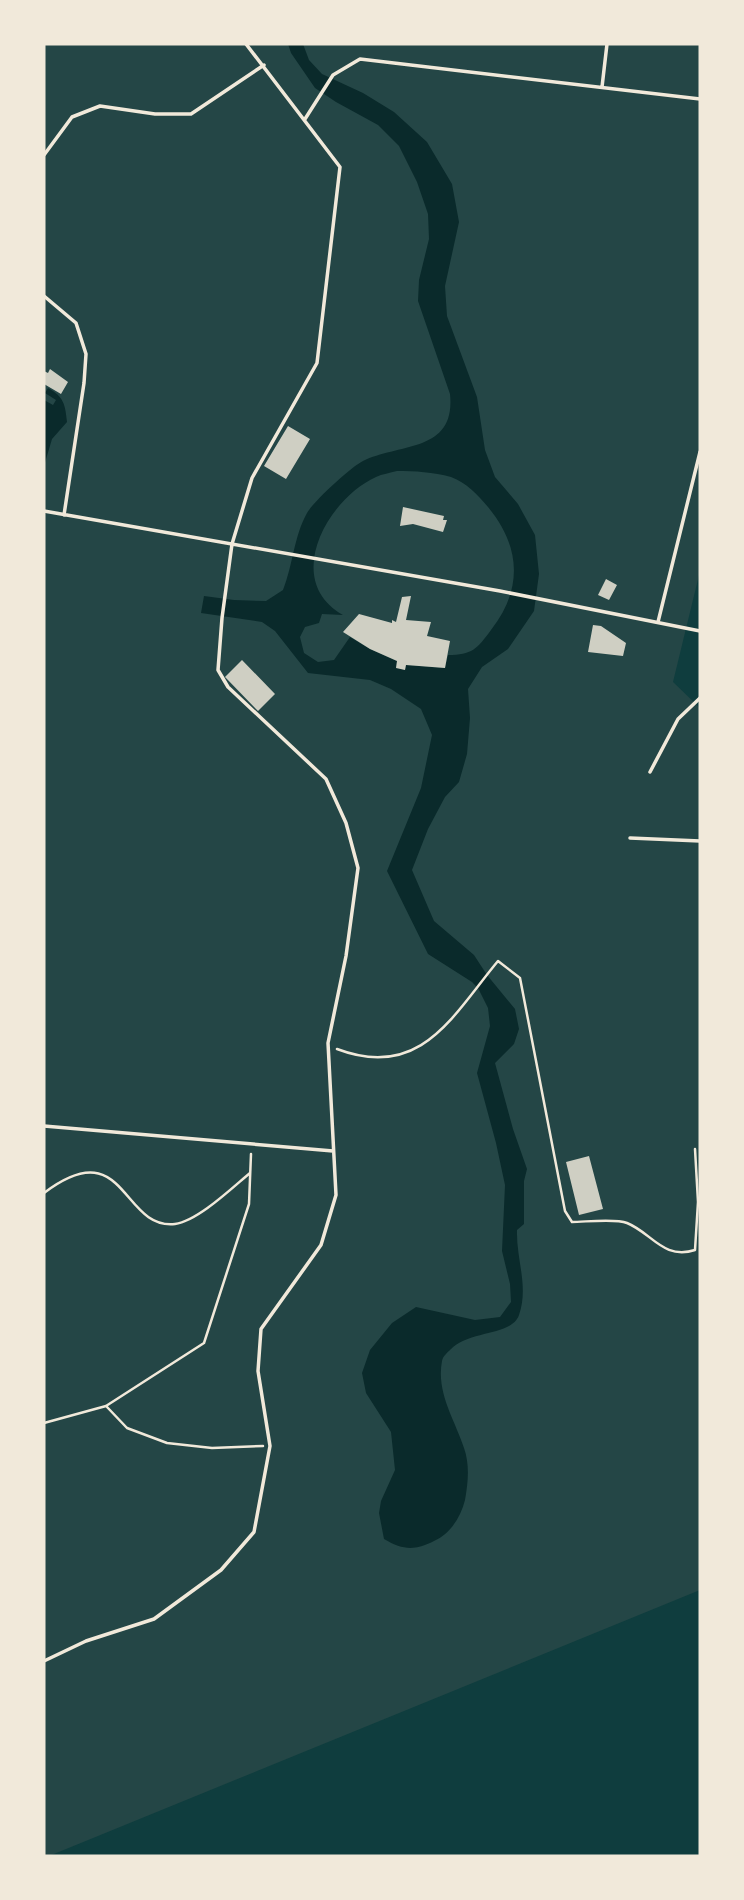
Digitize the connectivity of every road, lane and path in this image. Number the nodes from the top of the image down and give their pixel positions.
1 (246, 44) edge
2 (607, 44) edge
3 (264, 65) junction
4 (603, 87) junction
5 (700, 99) edge
6 (305, 119) junction
7 (44, 155) edge
8 (44, 296) edge
9 (700, 452) edge
10 (44, 511) edge
11 (64, 515) junction
12 (232, 544) junction
13 (658, 622) junction
14 (700, 631) edge
15 (700, 698) edge
16 (650, 772) dead end
17 (630, 838) dead end
18 (700, 841) edge
19 (328, 1046) junction
20 (44, 1126) edge
21 (252, 1144) junction
22 (695, 1149) dead end
23 (333, 1151) junction
24 (250, 1173) junction
25 (44, 1192) edge
26 (106, 1406) junction
27 (44, 1423) edge
28 (270, 1446) junction
29 (44, 1661) edge

1 - 3 lane
2 - 4 lane
3 - 6 lane
3 - 7 lane
4 - 5 lane
4 - 6 lane
6 - 12 lane
8 - 11 lane
9 - 13 lane
10 - 11 lane
11 - 12 lane
12 - 13 lane
12 - 19 lane
13 - 14 lane
15 - 16 lane
17 - 18 lane
19 - 22 path
19 - 23 lane
20 - 21 lane
21 - 23 lane
21 - 24 path
23 - 28 lane
24 - 25 path
24 - 26 path
26 - 27 path
26 - 28 path
28 - 29 lane

